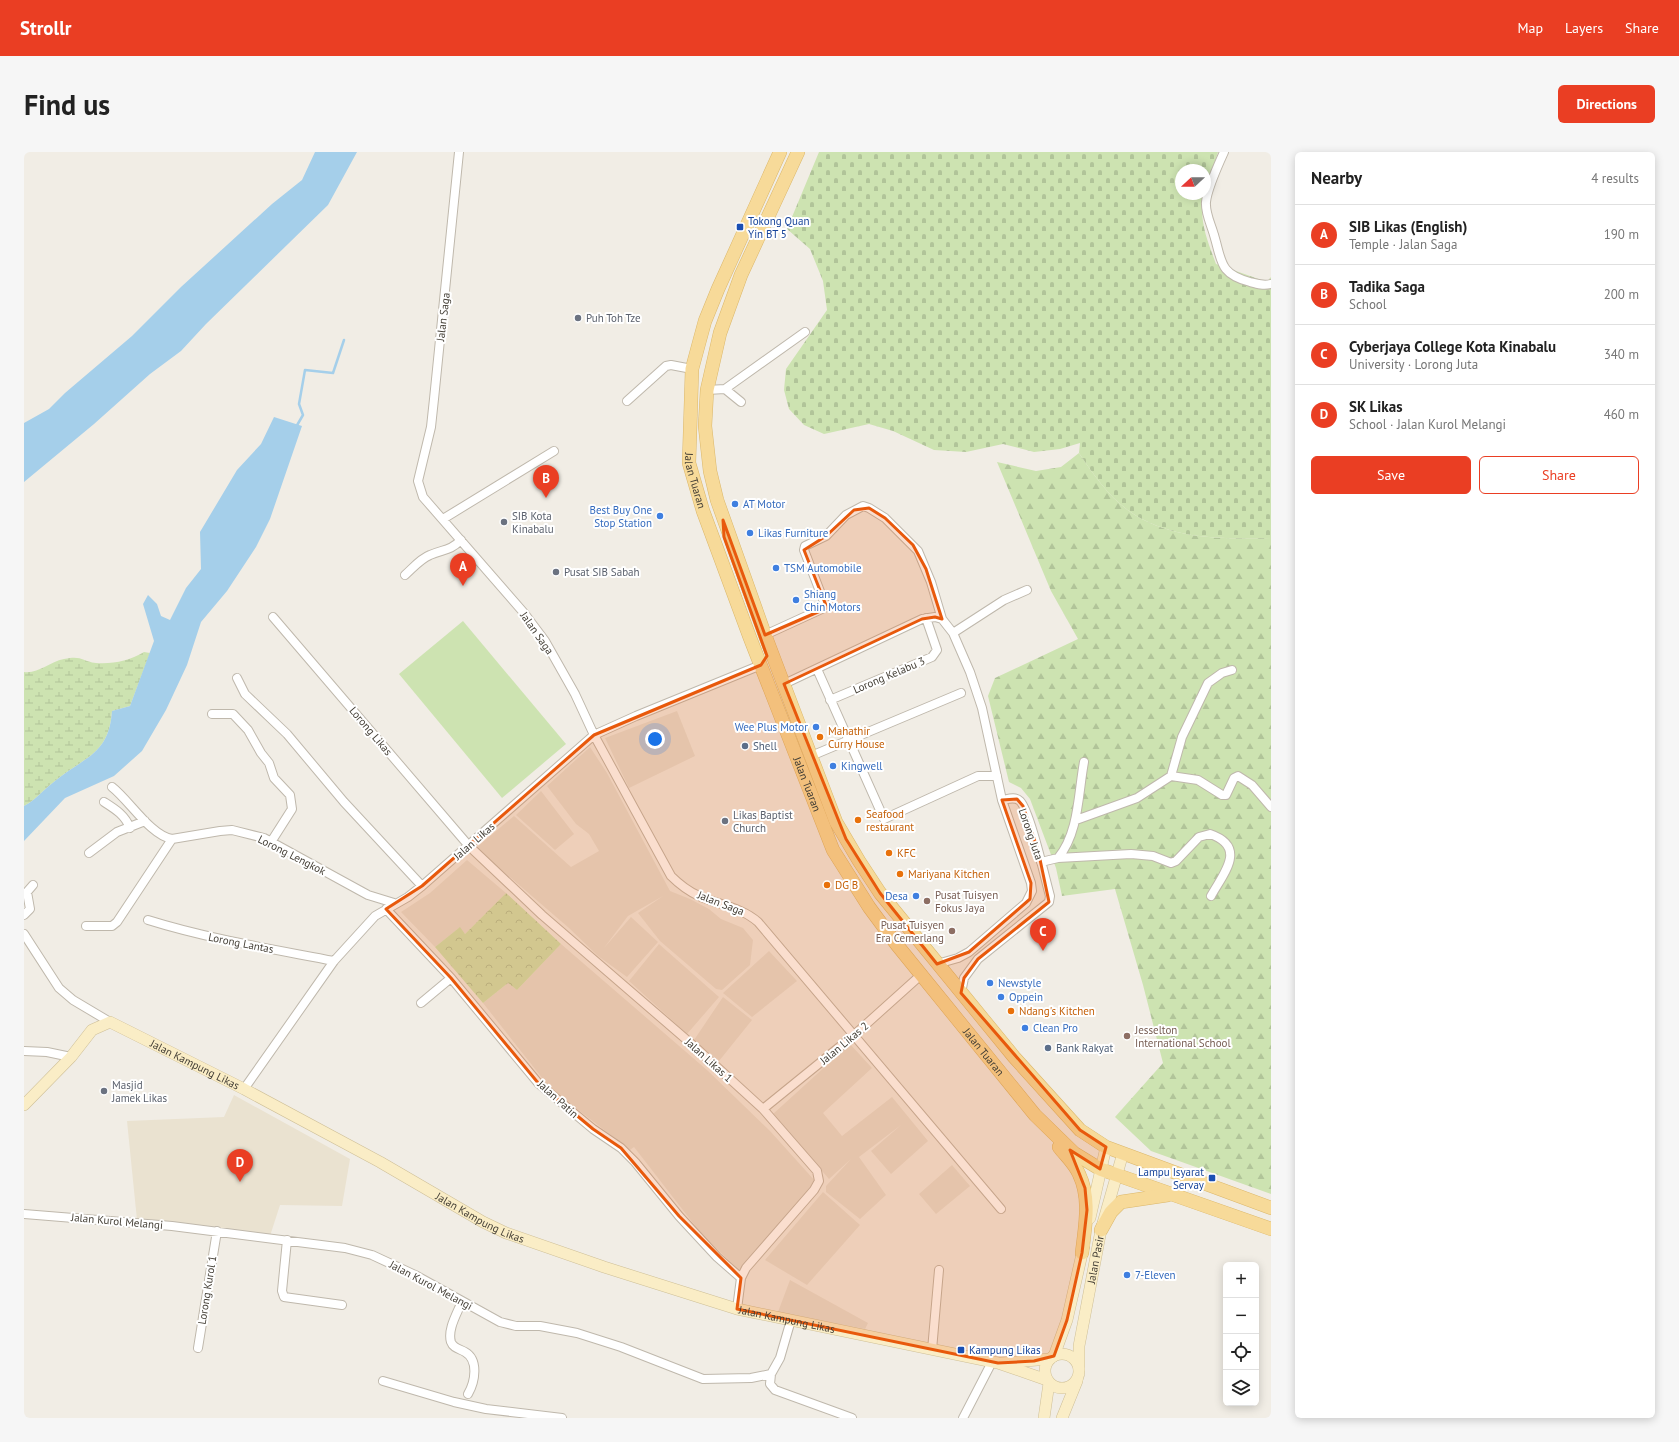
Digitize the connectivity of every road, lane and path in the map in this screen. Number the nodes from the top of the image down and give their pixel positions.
1 (459, 152) edge
2 (780, 152) edge
3 (798, 152) edge
4 (1224, 152) edge
5 (752, 218) junction
6 (766, 223) junction
7 (1271, 284) edge
8 (805, 332) dead end
9 (692, 369) junction
10 (725, 389) junction
11 (707, 390) junction
12 (627, 401) dead end
13 (741, 402) dead end
14 (554, 451) dead end
15 (443, 519) junction
16 (724, 520) junction
17 (462, 540) junction
18 (405, 575) dead end
19 (1027, 590) dead end
20 (274, 617) dead end
21 (926, 618) junction
22 (942, 619) junction
23 (953, 633) junction
24 (765, 635) junction
25 (761, 665) junction
26 (817, 669) junction
27 (1232, 670) dead end
28 (237, 678) dead end
29 (784, 684) junction
30 (961, 693) dead end
31 (830, 700) junction
32 (212, 714) dead end
33 (594, 735) junction
34 (848, 740) junction
35 (811, 756) junction
36 (1084, 762) dead end
37 (997, 776) junction
38 (1172, 776) junction
39 (112, 787) dead end
40 (1002, 800) junction
41 (104, 802) dead end
42 (1271, 807) edge
43 (1076, 820) junction
44 (145, 821) junction
45 (130, 828) junction
46 (172, 839) junction
47 (271, 842) junction
48 (469, 846) junction
49 (90, 853) dead end
50 (1058, 858) junction
51 (1041, 862) junction
52 (33, 885) dead end
53 (422, 886) junction
54 (1211, 896) dead end
55 (394, 903) junction
56 (386, 909) junction
57 (24, 915) edge
58 (148, 920) dead end
59 (86, 926) dead end
60 (24, 934) edge
61 (334, 961) junction
62 (937, 964) junction
63 (922, 974) junction
64 (451, 978) junction
65 (960, 993) junction
66 (421, 1003) dead end
67 (110, 1022) junction
68 (853, 1036) junction
69 (24, 1051) edge
70 (71, 1057) junction
71 (244, 1089) junction
72 (24, 1105) edge
73 (763, 1109) junction
74 (1040, 1121) junction
75 (1106, 1147) junction
76 (1123, 1153) junction
77 (1100, 1169) junction
78 (1116, 1175) junction
79 (1170, 1195) junction
80 (1271, 1208) edge
81 (1001, 1209) dead end
82 (24, 1214) edge
83 (1271, 1229) edge
84 (1101, 1230) junction
85 (216, 1231) junction
86 (287, 1240) junction
87 (1082, 1253) junction
88 (939, 1270) dead end
89 (741, 1278) junction
90 (462, 1301) junction
91 (342, 1306) dead end
92 (737, 1309) junction
93 (791, 1320) junction
94 (198, 1348) dead end
95 (932, 1350) junction
96 (1052, 1358) junction
97 (995, 1362) junction
98 (1079, 1369) junction
99 (771, 1374) junction
100 (383, 1381) dead end
101 (1077, 1381) junction
102 (1048, 1382) junction
103 (468, 1394) dead end
104 (562, 1418) edge
105 (852, 1418) edge
106 (963, 1418) edge
107 (1044, 1418) edge
108 (1062, 1418) edge

1 - 15 street, Jalan Saga
2 - 5 main road, Jalan Tuaran
3 - 6 main road, Jalan Tuaran
4 - 7 street
5 - 6 main road
5 - 9 main road, Jalan Tuaran
6 - 11 main road, Jalan Tuaran
8 - 10 street
9 - 12 street
9 - 25 main road, Jalan Tuaran
10 - 11 street
10 - 13 street
11 - 16 main road, Jalan Tuaran
14 - 15 street
15 - 17 street, Jalan Saga
16 - 24 main road, Jalan Tuaran
16 - 25 main road
17 - 18 street
17 - 33 street, Jalan Saga
19 - 23 street
20 - 48 street, Lorong Likas
21 - 22 street
21 - 26 street
21 - 31 street, Lorong Kelabu 3
22 - 23 street
22 - 24 street
23 - 37 street
24 - 29 main road, Jalan Tuaran
25 - 33 street, Jalan Likas
25 - 63 main road, Jalan Tuaran
26 - 29 street
26 - 31 street
27 - 38 street
28 - 53 street
29 - 35 main road, Jalan Tuaran
30 - 34 street
31 - 34 street
32 - 47 street
33 - 48 street, Jalan Likas
33 - 68 street, Jalan Saga
34 - 35 street
34 - 37 street
35 - 62 main road, Jalan Tuaran
36 - 43 street
37 - 40 street
38 - 42 street
38 - 43 street
39 - 44 street
40 - 51 street, Lorong Juta
40 - 62 street, Lorong Juta
41 - 45 street
43 - 50 street
44 - 45 street
44 - 46 street
45 - 49 street
46 - 47 street, Lorong Lengkok
46 - 59 street
47 - 55 street, Lorong Lengkok
48 - 53 street, Jalan Likas
48 - 73 street, Jalan Likas 1
50 - 51 street
50 - 54 street
51 - 65 street, Lorong Juta
52 - 57 street
53 - 55 street, Jalan Likas
55 - 56 street, Jalan Likas
56 - 61 street, Jalan Likas
56 - 64 street, Jalan Patin
58 - 61 street, Lorong Lantas
60 - 67 street
61 - 71 street, Jalan Likas
62 - 65 main road, Jalan Tuaran
63 - 68 street, Jalan Likas 2
63 - 74 main road, Jalan Tuaran
64 - 66 street
64 - 89 street, Jalan Patin
65 - 75 main road, Jalan Tuaran
67 - 70 main road
67 - 71 main road, Jalan Kampung Likas
68 - 73 street, Jalan Likas 2
68 - 81 street, Jalan Saga
69 - 70 street
70 - 72 main road
71 - 92 main road, Jalan Kampung Likas
73 - 89 street, Jalan Likas 1
74 - 77 main road, Jalan Tuaran
74 - 87 main road
75 - 76 main road, Jalan Tuaran
75 - 77 main road, Jalan Pasir
76 - 78 main road, Jalan Pasir
76 - 80 main road, Jalan Tuaran
77 - 78 main road, Jalan Tuaran
77 - 87 main road, Jalan Pasir
78 - 79 main road, Jalan Tuaran
78 - 84 main road, Jalan Pasir
79 - 83 main road, Jalan Tuaran
79 - 84 main road
82 - 85 street, Jalan Kurol Melangi
84 - 98 main road, Jalan Pasir
85 - 86 street, Jalan Kurol Melangi
85 - 94 street, Lorong Kurol 1
86 - 90 street, Jalan Kurol Melangi
86 - 91 street
87 - 96 main road, Jalan Pasir
88 - 95 street
89 - 92 street, Jalan Likas 1
90 - 99 street, Jalan Kurol Melangi
90 - 103 street
92 - 93 main road, Jalan Kampung Likas
93 - 95 main road, Jalan Kampung Likas
93 - 99 street
95 - 97 main road, Jalan Kampung Likas
96 - 97 main road, Jalan Kampung Likas
96 - 98 main road
96 - 102 main road
97 - 102 main road, Jalan Kampung Likas
97 - 106 street
98 - 101 main road
99 - 105 street
100 - 104 street
101 - 102 main road
101 - 108 main road
102 - 107 main road

